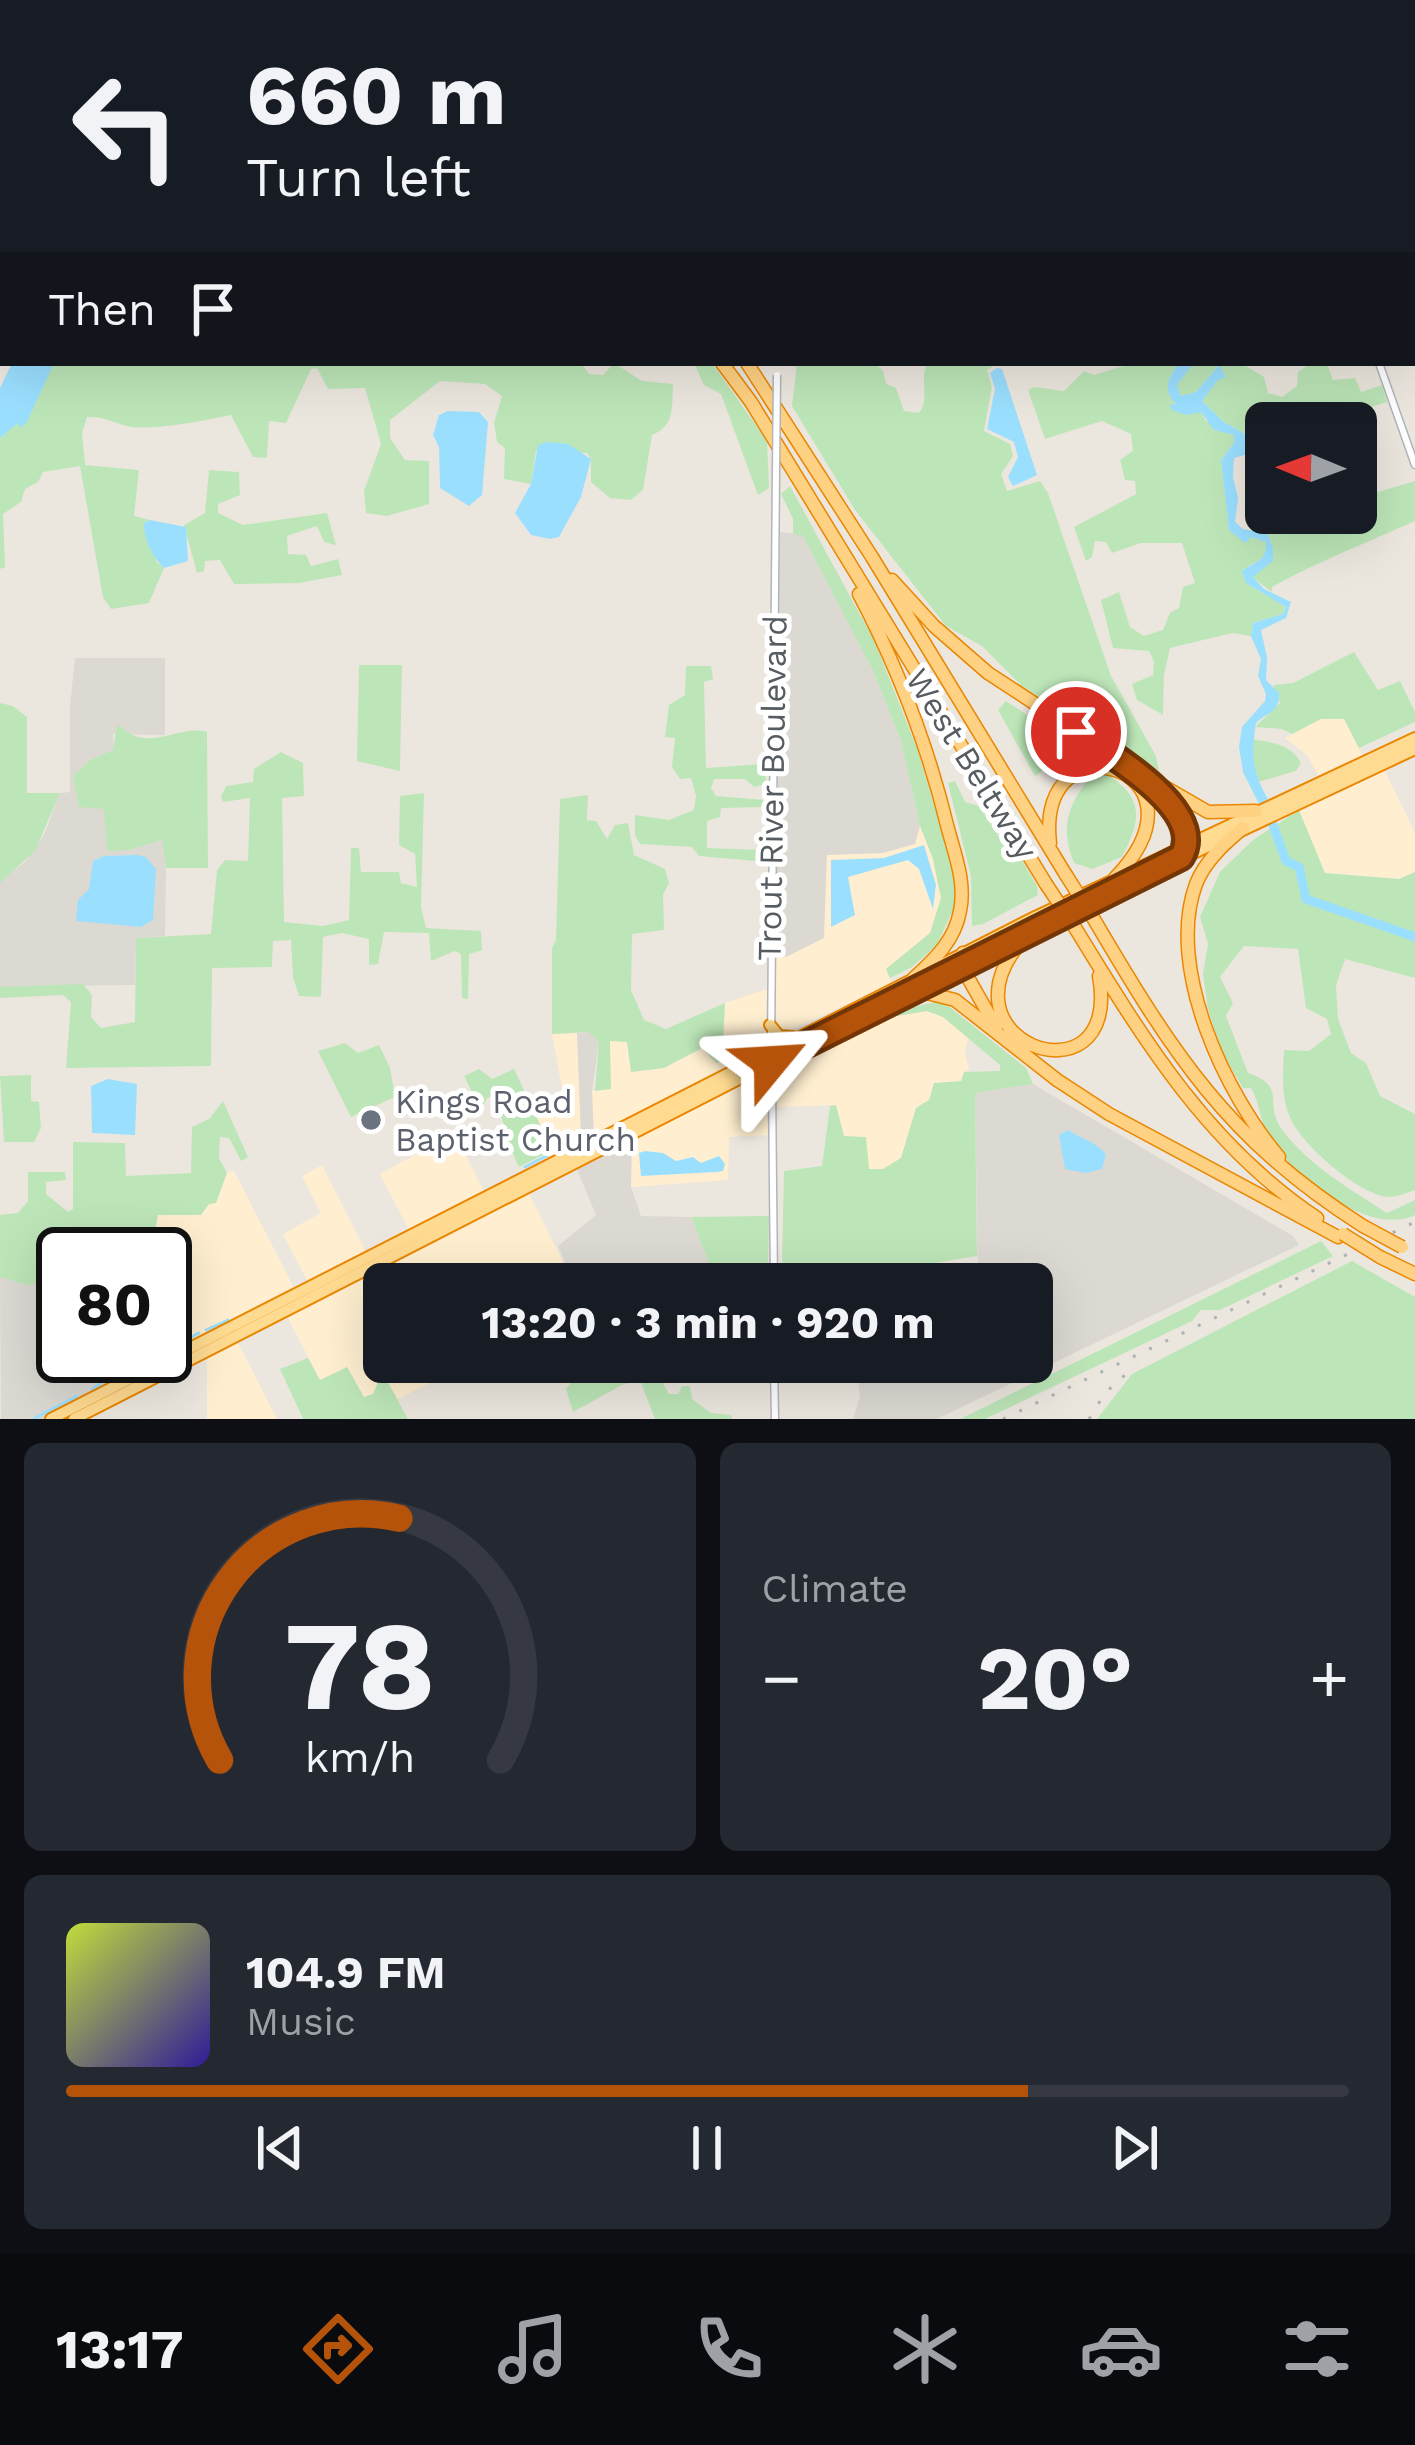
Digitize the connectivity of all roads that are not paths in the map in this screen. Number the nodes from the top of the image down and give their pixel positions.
1 (724, 366) edge
2 (748, 366) edge
3 (778, 366) edge
4 (1380, 366) edge
5 (1415, 465) edge
6 (827, 528) junction
7 (872, 557) junction
8 (1415, 738) edge
9 (1415, 749) edge
10 (1144, 775) junction
11 (1278, 807) junction
12 (1258, 816) junction
13 (1243, 828) junction
14 (1051, 850) junction
15 (1184, 850) junction
16 (1114, 878) junction
17 (1034, 928) junction
18 (963, 958) junction
19 (1093, 958) junction
20 (914, 978) junction
21 (902, 995) junction
22 (770, 1025) junction
23 (796, 1037) junction
24 (1003, 1037) junction
25 (771, 1056) junction
26 (751, 1072) junction
27 (772, 1082) junction
28 (647, 1120) junction
29 (1304, 1185) junction
30 (1341, 1236) junction
31 (1409, 1250) edge
32 (774, 1263) edge
33 (1415, 1274) edge
34 (774, 1383) edge
35 (51, 1419) edge
36 (74, 1419) edge
37 (775, 1419) edge

1 - 6 highway, West Beltway
2 - 7 highway, West Beltway
3 - 22 street, Trout River Boulevard, bridge
4 - 5 street
6 - 19 highway, West Beltway, bridge
6 - 20 highway
7 - 10 highway
7 - 14 highway, West Beltway
8 - 11 highway
9 - 11 highway
10 - 12 highway
10 - 15 highway
11 - 12 highway
12 - 13 highway
12 - 15 highway
13 - 15 highway
13 - 29 highway
14 - 16 highway
14 - 29 highway, West Beltway, bridge
15 - 16 highway
15 - 17 highway
16 - 18 highway
17 - 18 highway
17 - 19 highway
18 - 20 highway
18 - 21 highway
18 - 24 highway
19 - 30 highway, West Beltway
20 - 23 highway
21 - 24 highway
21 - 25 highway
22 - 23 highway
22 - 25 street, Trout River Boulevard
23 - 25 highway
24 - 30 highway
25 - 26 highway
25 - 27 street, Trout River Boulevard
25 - 28 highway
26 - 27 highway
26 - 28 highway
27 - 32 street, Trout River Boulevard
28 - 35 highway
28 - 36 highway
29 - 31 highway, West Beltway, bridge
30 - 33 highway, West Beltway, bridge
34 - 37 street

